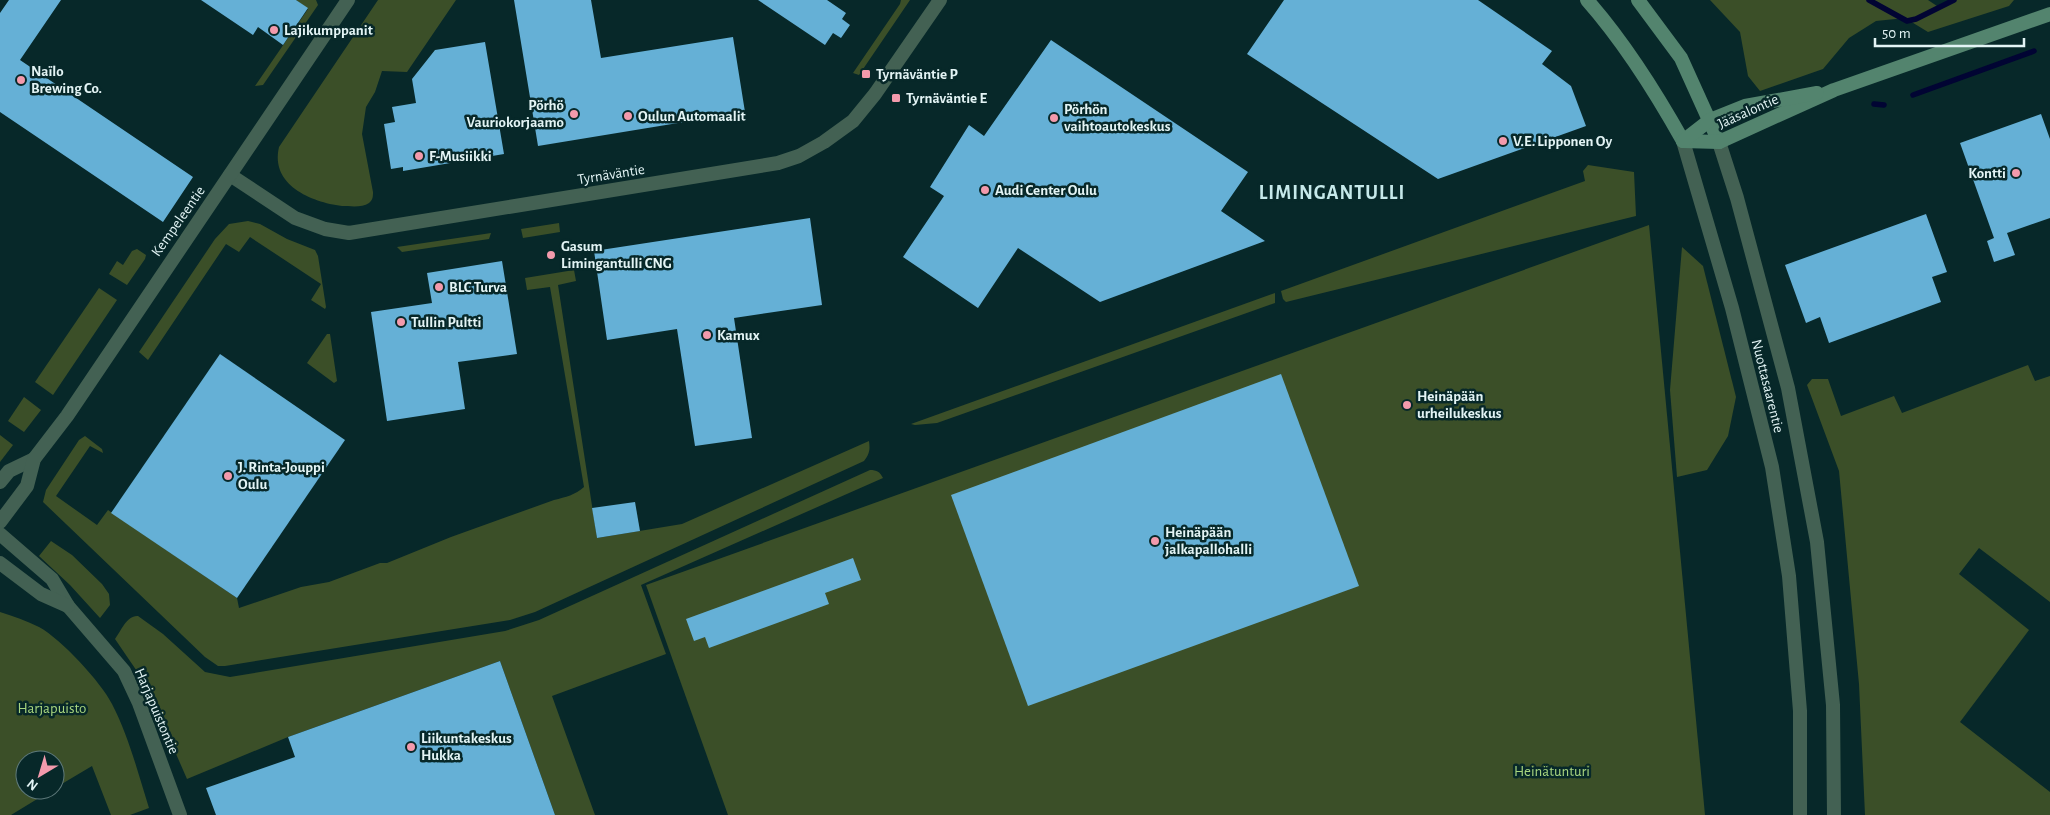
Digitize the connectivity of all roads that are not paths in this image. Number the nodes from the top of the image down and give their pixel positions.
1 (348, 0) edge
2 (940, 0) edge
3 (1587, 0) edge
4 (1638, 0) edge
5 (2050, 14) edge
6 (1834, 90) junction
7 (1710, 120) junction
8 (1683, 141) junction
9 (1719, 142) junction
10 (230, 175) junction
11 (34, 459) junction
12 (0, 482) edge
13 (0, 522) edge
14 (0, 534) edge
15 (0, 563) edge
16 (68, 606) junction
17 (180, 815) edge
18 (1800, 815) edge
19 (1834, 815) edge

1 - 10 street, Kempeleentie
2 - 10 street, Tyrnäväntie
3 - 8 main road, Nuottasaarentie
4 - 7 main road, Nuottasaarentie
5 - 6 main road, Jääsalontie
6 - 7 main road, Jääsalontie
6 - 9 main road, Jääsalontie
7 - 8 main road, Jääsalontie
7 - 9 main road, Nuottasaarentie
8 - 9 main road, Jääsalontie
8 - 18 street, Nuottasaarentie
9 - 19 street, Nuottasaarentie
10 - 11 street, Kempeleentie
11 - 12 street, Kempeleentie
11 - 13 street, Kempeleentie
14 - 16 street, Harjapuistontie
15 - 16 street, Harjapuistontie
16 - 17 street, Harjapuistontie

